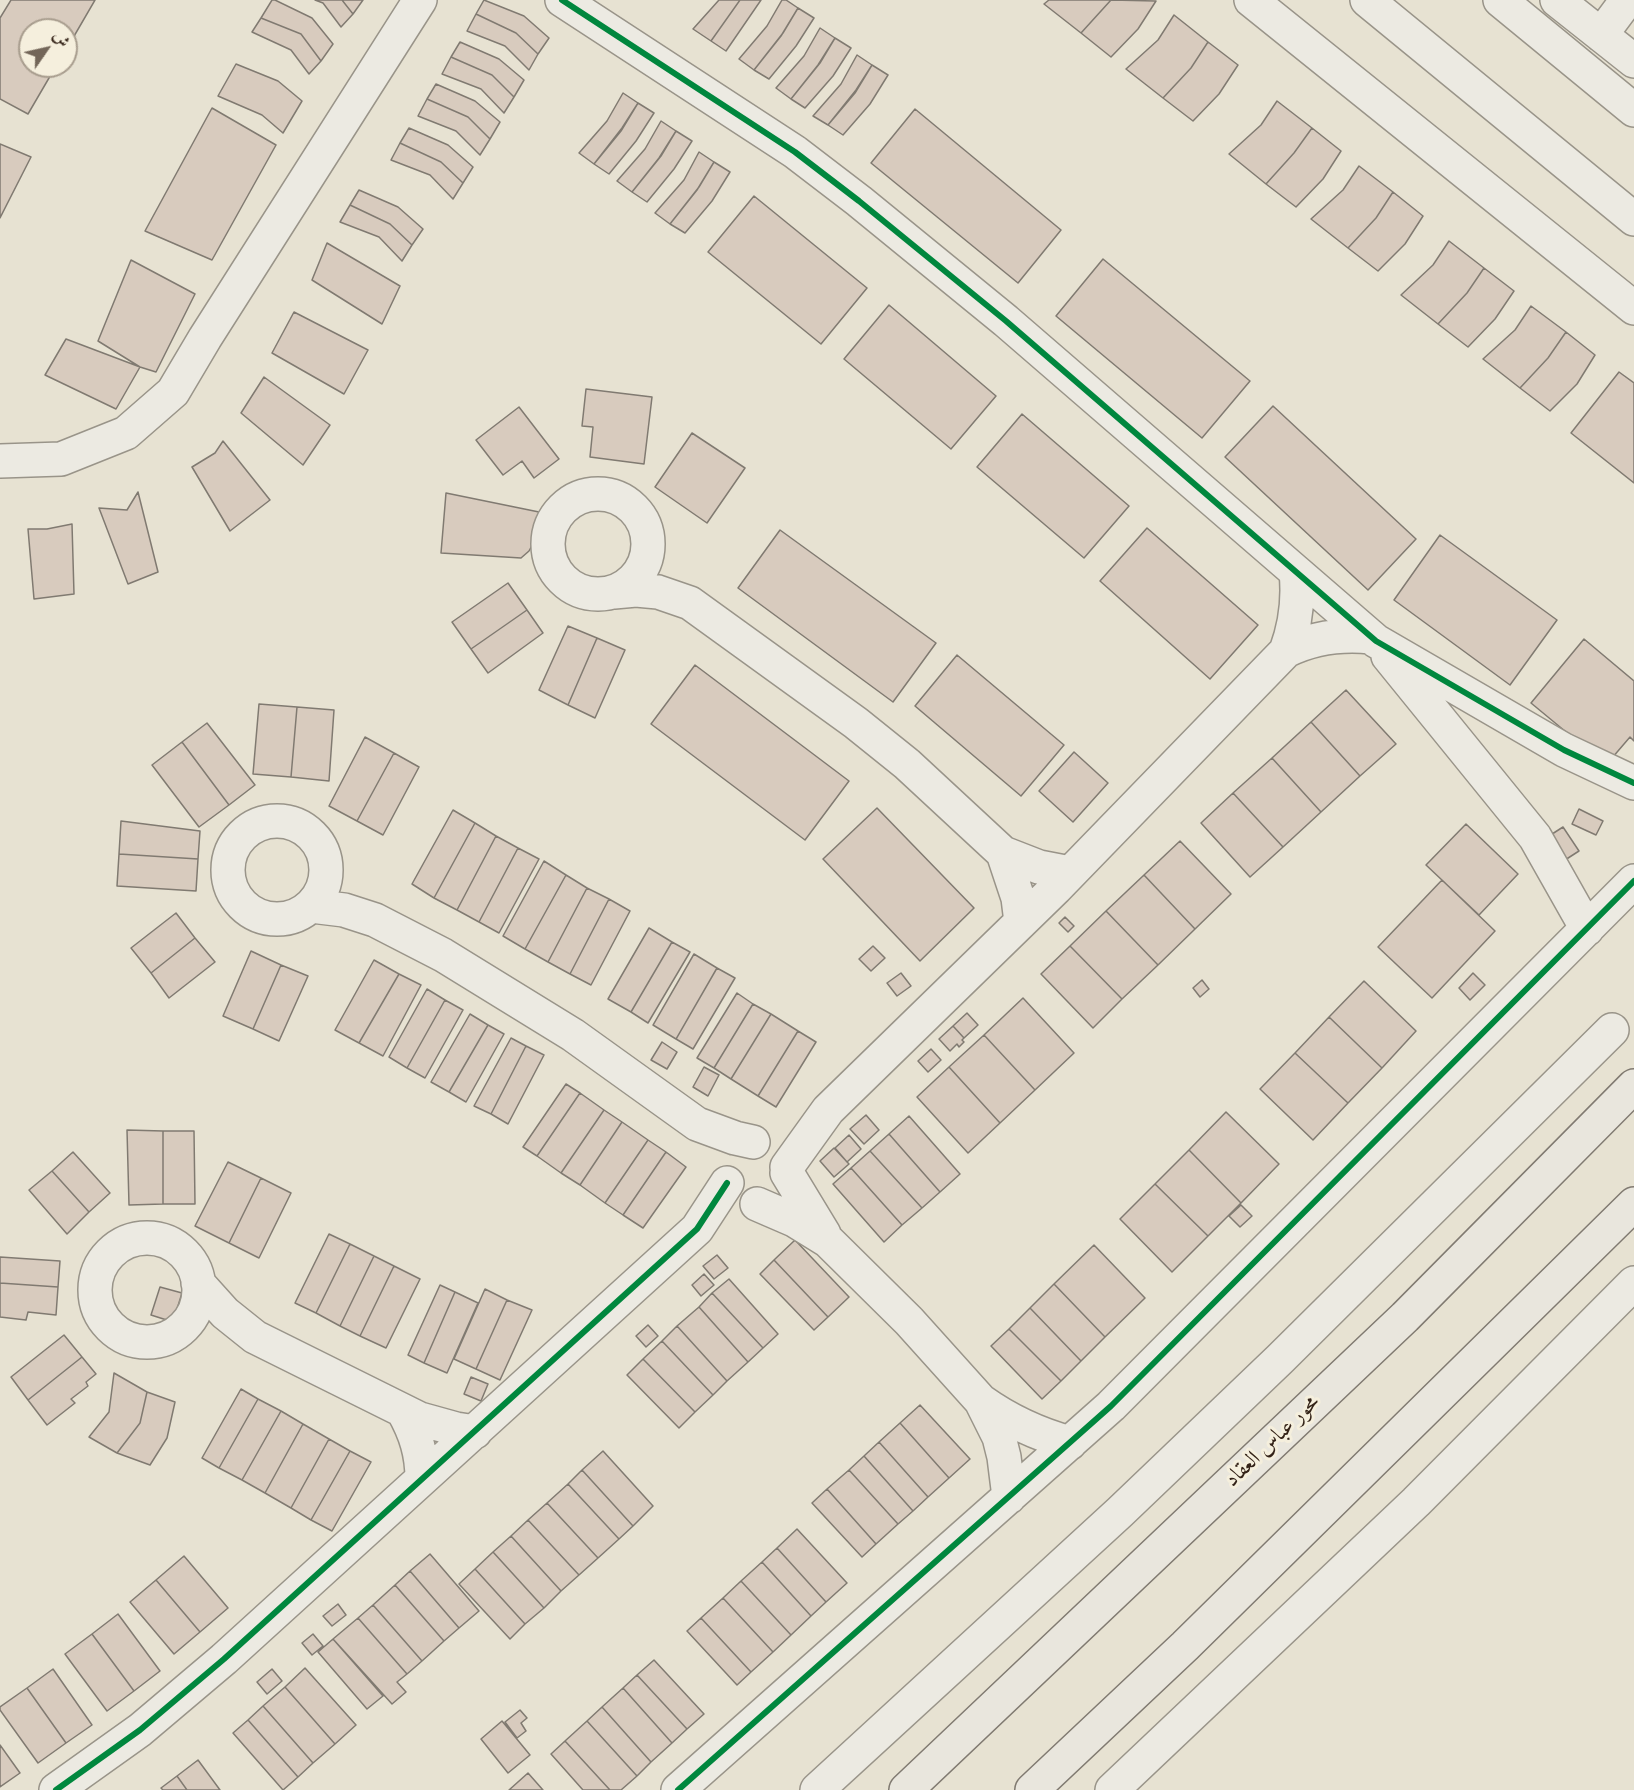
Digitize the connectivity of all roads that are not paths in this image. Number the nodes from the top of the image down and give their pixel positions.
1 (420, 0) edge
2 (562, 0) edge
3 (1251, 0) edge
4 (1367, 0) edge
5 (1500, 0) edge
6 (1627, 0) edge
7 (1571, 4) edge
8 (1601, 35) junction
9 (1634, 61) edge
10 (1634, 110) edge
11 (1634, 219) edge
12 (1634, 308) edge
13 (0, 460) edge
14 (647, 537) junction
15 (1296, 572) junction
16 (614, 592) junction
17 (690, 603) junction
18 (1374, 639) junction
19 (1286, 651) junction
20 (1634, 783) edge
21 (1003, 853) junction
22 (326, 863) junction
23 (1070, 873) junction
24 (1628, 901) edge
25 (311, 906) junction
26 (375, 920) junction
27 (1021, 922) junction
28 (1587, 929) junction
29 (1612, 1030) dead end
30 (1634, 1086) edge
31 (828, 1110) junction
32 (698, 1124) junction
33 (757, 1142) junction
34 (787, 1170) junction
35 (741, 1192) junction
36 (1634, 1204) edge
37 (828, 1241) junction
38 (198, 1283) junction
39 (1634, 1283) edge
40 (177, 1334) junction
41 (255, 1337) junction
42 (981, 1401) junction
43 (403, 1411) junction
44 (475, 1432) junction
45 (1070, 1443) junction
46 (423, 1479) junction
47 (1009, 1497) junction
48 (56, 1790) edge
49 (678, 1790) edge
50 (817, 1790) edge
51 (906, 1790) edge
52 (1032, 1790) edge
53 (1112, 1790) edge

1 - 13 street
2 - 15 street
3 - 12 street
4 - 11 street
5 - 10 street
6 - 8 street
7 - 8 street
8 - 9 street
14 - 16 street
14 - 16 street
14 - 17 street
15 - 18 street
15 - 19 street
16 - 17 street
17 - 21 street
18 - 19 street
18 - 20 street
18 - 28 street
19 - 23 street
21 - 23 street
21 - 27 street
22 - 25 street
22 - 25 street
22 - 26 street
23 - 27 street
24 - 28 street
25 - 26 street
26 - 32 street
27 - 31 street
28 - 45 street
29 - 50 street
30 - 51 main road, محور عباس العقاد
31 - 33 street
31 - 34 street
32 - 33 street
32 - 35 street
33 - 34 street
33 - 35 street
34 - 35 street
34 - 37 street
35 - 37 street
35 - 44 street
36 - 52 main road
37 - 42 street
38 - 40 street
38 - 40 street
38 - 41 street
39 - 53 street
40 - 41 street
41 - 43 street
42 - 45 street
42 - 47 street
43 - 44 street
43 - 46 street
44 - 46 street
45 - 47 street
46 - 48 street
47 - 49 street

